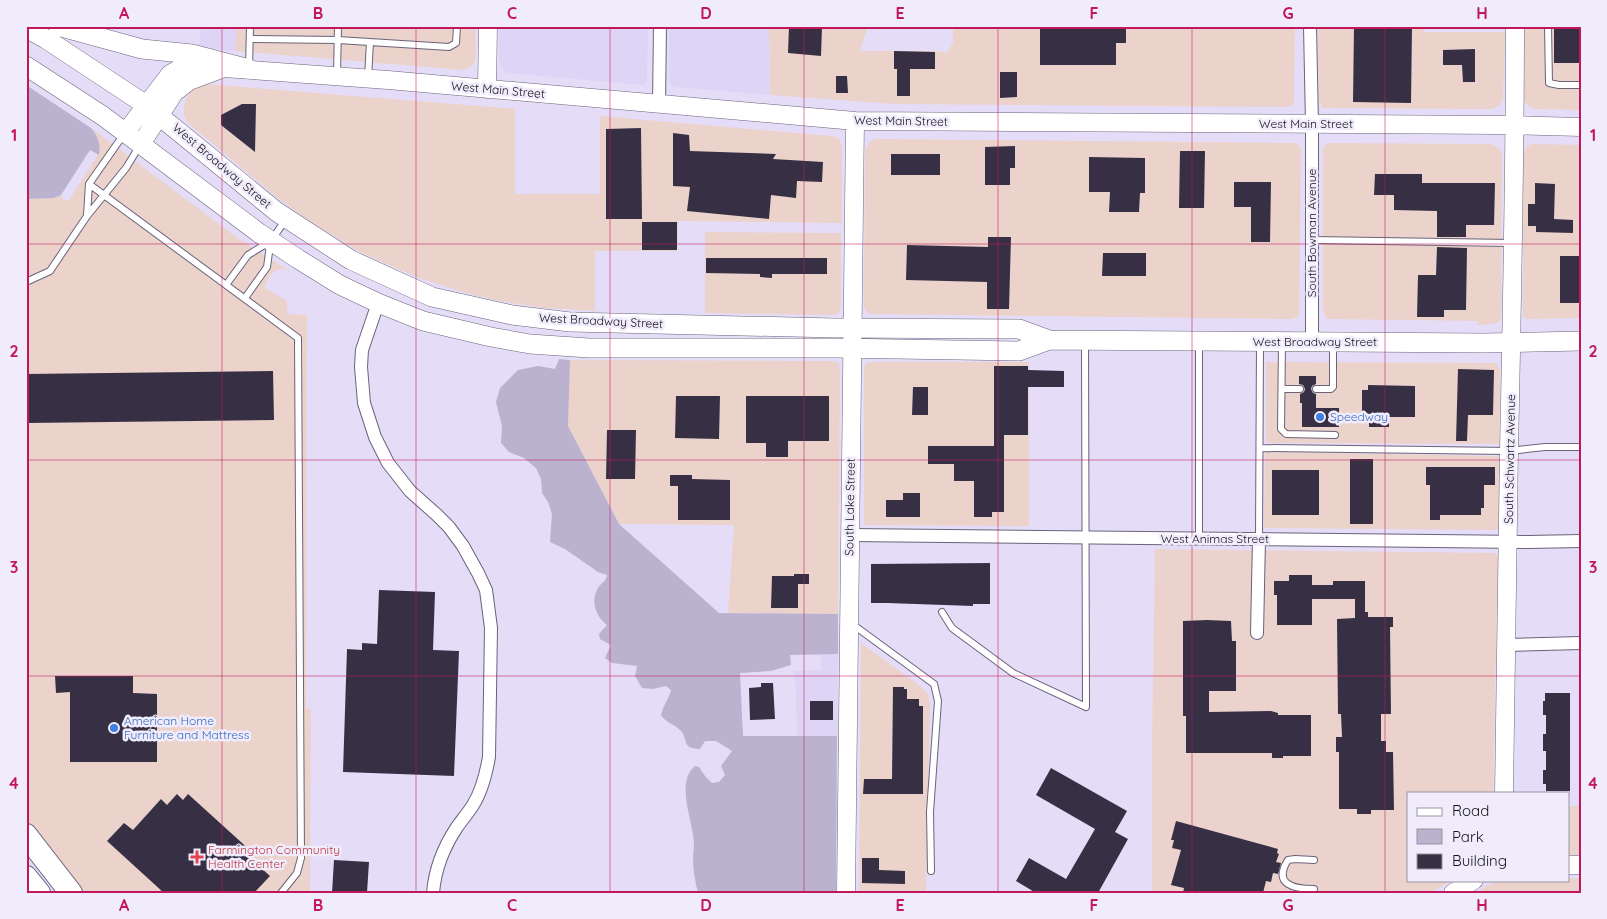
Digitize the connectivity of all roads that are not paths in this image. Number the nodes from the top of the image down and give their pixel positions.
1 (58, 26) edge
2 (250, 26) edge
3 (338, 26) edge
4 (457, 26) edge
5 (488, 26) edge
6 (660, 26) edge
7 (1310, 26) edge
8 (1515, 26) edge
9 (1548, 26) edge
10 (26, 28) edge
11 (250, 39) junction
12 (338, 40) junction
13 (370, 42) junction
14 (26, 66) edge
15 (249, 70) junction
16 (337, 76) junction
17 (368, 79) junction
18 (1581, 85) edge
19 (487, 89) junction
20 (659, 104) junction
21 (153, 110) junction
22 (855, 121) junction
23 (1312, 124) junction
24 (1515, 126) junction
25 (1581, 127) edge
26 (125, 133) junction
27 (141, 144) junction
28 (88, 184) junction
29 (104, 195) junction
30 (87, 216) junction
31 (287, 218) junction
32 (1312, 240) junction
33 (270, 241) junction
34 (1514, 243) junction
35 (26, 282) edge
36 (226, 285) junction
37 (245, 298) junction
38 (378, 303) junction
39 (852, 328) junction
40 (1049, 340) junction
41 (1085, 340) junction
42 (1199, 341) junction
43 (1581, 341) edge
44 (1260, 342) junction
45 (1282, 342) junction
46 (1312, 342) junction
47 (1333, 342) junction
48 (1512, 343) junction
49 (852, 348) junction
50 (1282, 389) junction
51 (1300, 389) dead end
52 (1316, 389) dead end
53 (1335, 435) dead end
54 (1581, 447) edge
55 (1260, 448) junction
56 (1509, 451) junction
57 (850, 535) junction
58 (1086, 538) junction
59 (1199, 539) junction
60 (1259, 539) junction
61 (1508, 541) junction
62 (1581, 541) edge
63 (942, 612) dead end
64 (849, 622) junction
65 (1257, 633) dead end
66 (1581, 643) edge
67 (1507, 645) junction
68 (1504, 792) edge
69 (26, 835) edge
70 (1314, 860) dead end
71 (931, 870) dead end
72 (1471, 882) edge
73 (69, 889) edge
74 (1314, 889) dead end
75 (281, 893) edge
76 (434, 893) edge
77 (846, 893) edge
78 (1454, 893) edge

1 - 15 main road
2 - 11 lane
3 - 12 lane
4 - 13 lane
5 - 19 main road
6 - 20 street
7 - 23 street, South Bowman Avenue
8 - 24 main road, South Schwartz Avenue
9 - 18 lane
10 - 21 main road, West Broadway Street
11 - 12 lane
11 - 15 lane
12 - 13 lane
12 - 16 lane
13 - 17 lane
14 - 26 main road, West Broadway Street
15 - 16 main road, West Main Street
15 - 21 main road, West Main Street
16 - 17 main road, West Main Street
17 - 19 main road, West Main Street
19 - 20 main road, West Main Street
20 - 22 main road, West Main Street
21 - 26 main road, West Main Street
21 - 27 main road, West Main Street
21 - 31 main road, West Broadway Street
22 - 23 main road, West Main Street
22 - 39 main road, South Lake Street
23 - 24 main road, West Main Street
23 - 32 street, South Bowman Avenue
24 - 25 main road, West Main Street
24 - 34 main road, South Schwartz Avenue
26 - 27 main road, West Broadway Street
26 - 28 lane
27 - 29 lane
27 - 33 main road, West Broadway Street
28 - 29 lane
28 - 30 lane
29 - 30 lane
29 - 36 lane
30 - 35 lane
31 - 33 lane
31 - 39 main road, West Broadway Street
32 - 34 lane
32 - 46 street, South Bowman Avenue
33 - 36 lane
33 - 37 lane
33 - 38 main road, West Broadway Street
34 - 48 main road, South Schwartz Avenue
36 - 37 lane
37 - 75 lane
38 - 49 main road, West Broadway Street
38 - 76 street
39 - 40 main road, West Broadway Street
39 - 49 main road, South Lake Street
40 - 41 main road, West Broadway Street
40 - 49 main road, West Broadway Street
41 - 42 main road, West Broadway Street
41 - 58 lane
42 - 44 main road, West Broadway Street
42 - 59 lane
43 - 48 main road, West Broadway Street
44 - 45 main road, West Broadway Street
44 - 55 lane
45 - 46 main road, West Broadway Street
45 - 50 lane
46 - 47 main road, West Broadway Street
47 - 48 main road, West Broadway Street
47 - 52 lane
48 - 56 main road, South Schwartz Avenue
49 - 57 main road, South Lake Street
50 - 51 lane
50 - 53 lane
54 - 56 lane
55 - 56 lane
55 - 60 lane
56 - 61 main road, South Schwartz Avenue
57 - 58 street, West Animas Street
57 - 64 main road, South Lake Street
58 - 59 street, West Animas Street
58 - 63 lane
59 - 60 street, West Animas Street
60 - 61 street, West Animas Street
60 - 65 street
61 - 62 street, West Animas Street
61 - 67 main road, South Schwartz Avenue
64 - 71 lane
64 - 77 main road, South Lake Street
66 - 67 street
67 - 68 main road, South Schwartz Avenue
69 - 73 highway
70 - 74 lane
72 - 78 main road

